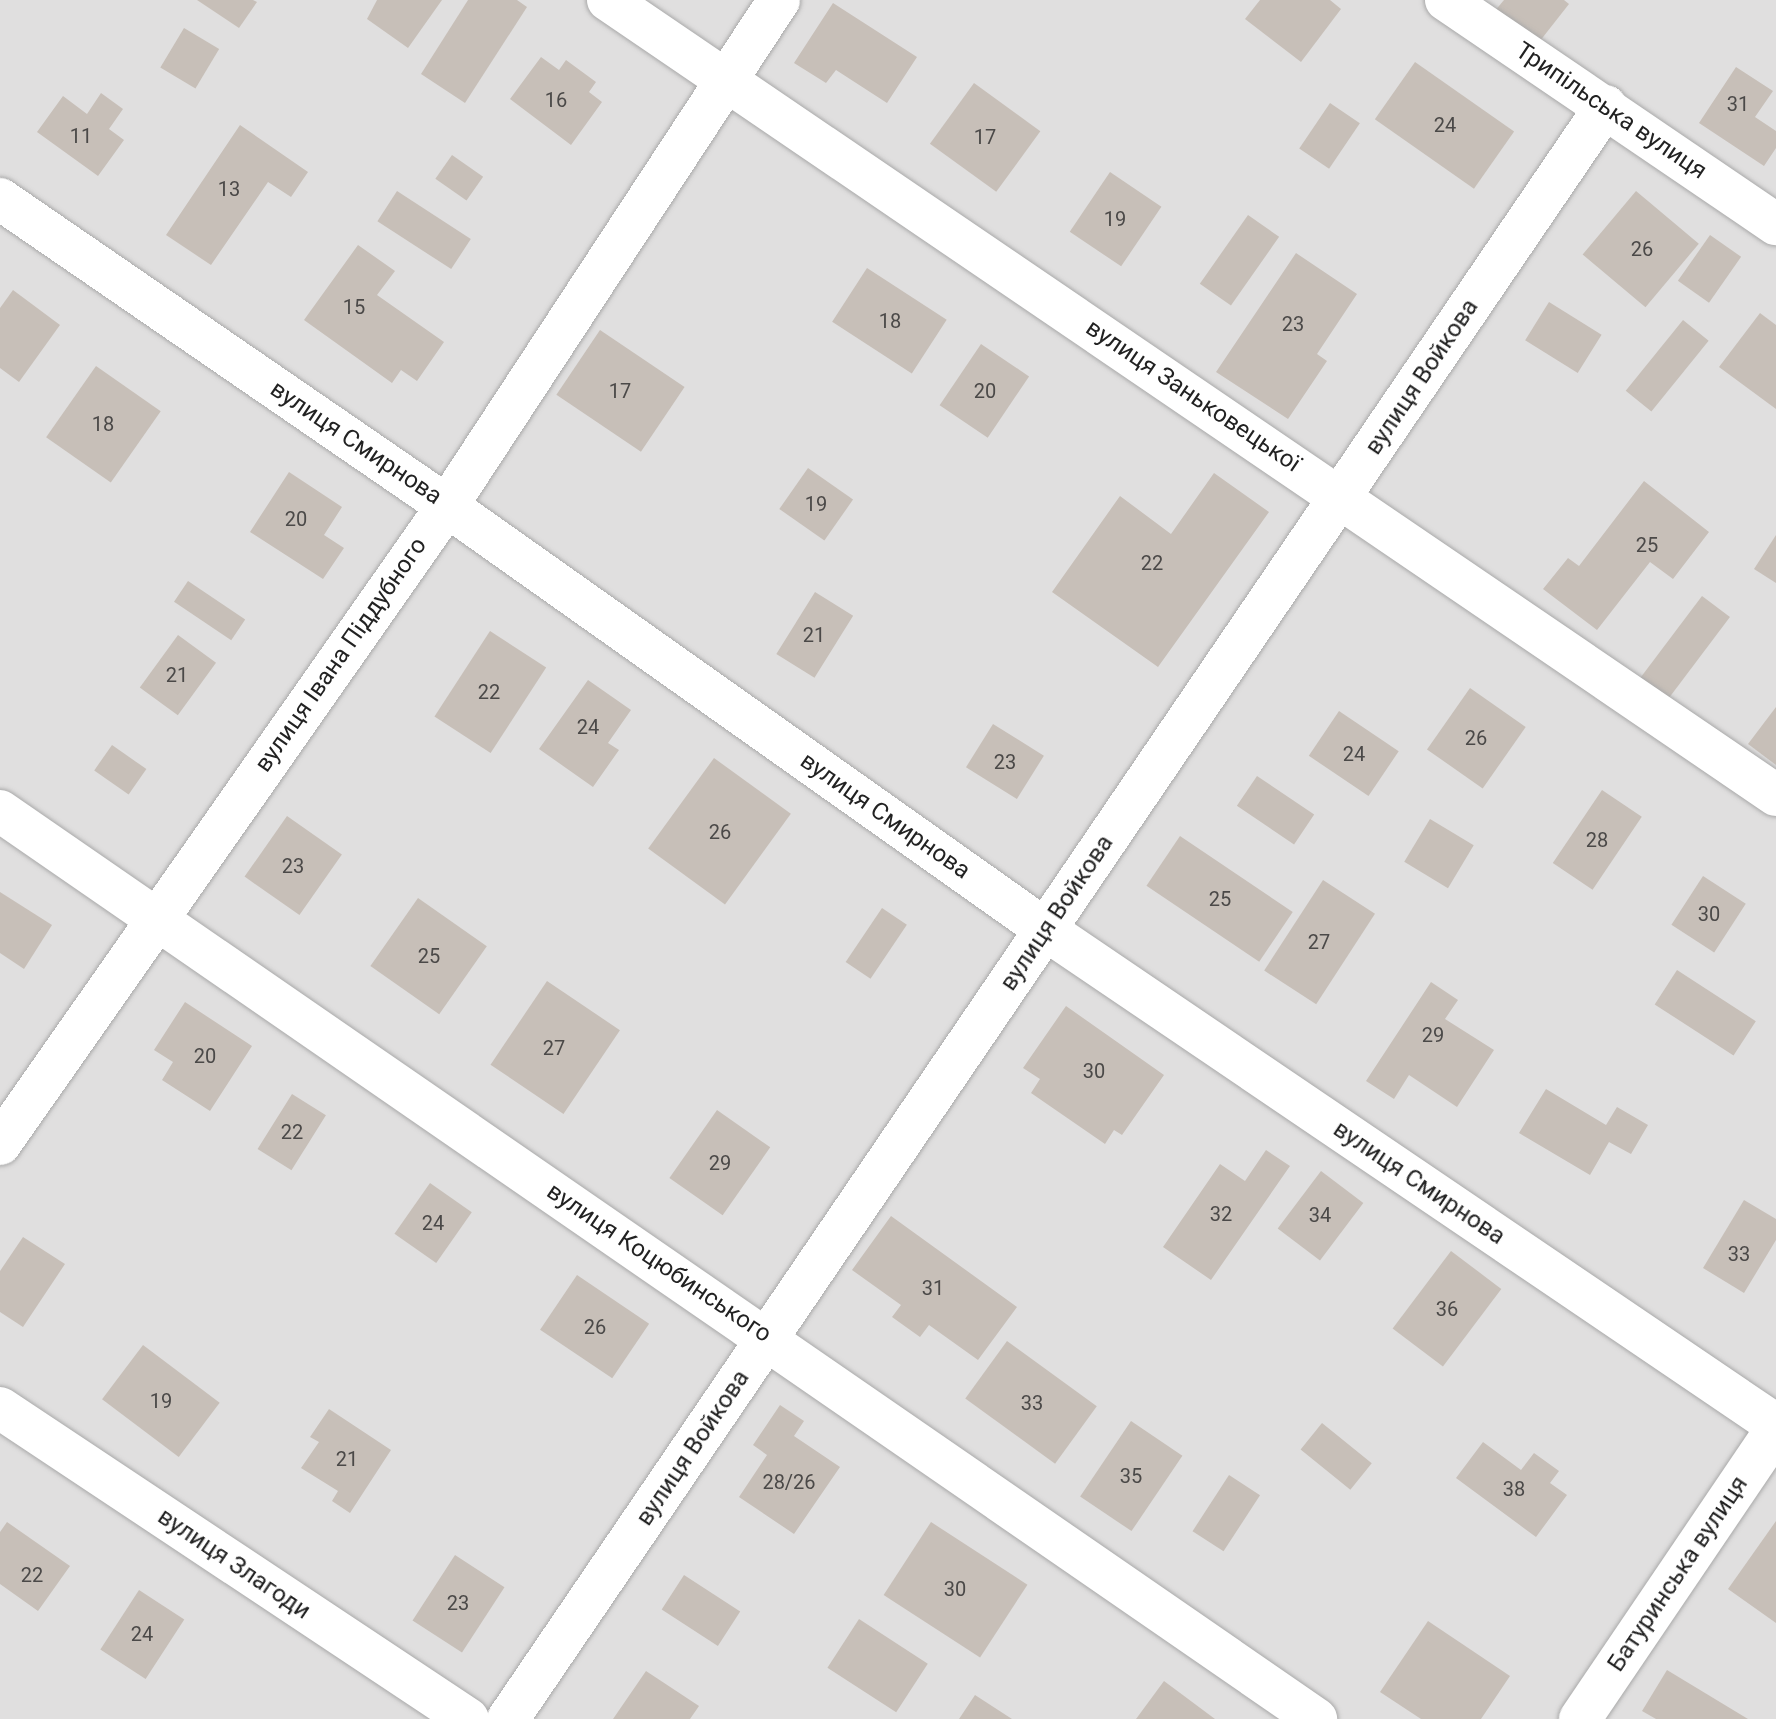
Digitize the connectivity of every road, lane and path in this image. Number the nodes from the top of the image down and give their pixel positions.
1 (608, 0) edge
2 (779, 0) edge
3 (1446, 0) edge
4 (723, 82) junction
5 (1606, 106) junction
6 (0, 199) edge
7 (1776, 224) edge
8 (1342, 495) junction
9 (447, 506) junction
10 (1776, 795) edge
11 (0, 811) edge
12 (153, 921) junction
13 (1046, 930) junction
14 (0, 1144) edge
15 (768, 1337) junction
16 (0, 1408) edge
17 (1776, 1428) edge
18 (468, 1719) edge
19 (508, 1719) edge
20 (1316, 1719) edge
21 (1580, 1719) edge

1 - 4 street, вулиця Заньковецької
2 - 4 street, вулиця Івана Піддубного
3 - 5 street, Трипільська вулиця
4 - 8 street, вулиця Заньковецької
4 - 9 street, вулиця Івана Піддубного
5 - 7 street, Трипільська вулиця
5 - 8 street, вулиця Войкова
6 - 9 street, вулиця Смирнова
8 - 10 street, вулиця Заньковецької
8 - 13 street, вулиця Войкова
9 - 12 street, вулиця Івана Піддубного
9 - 13 street, вулиця Смирнова
11 - 12 street, вулиця Коцюбинського
12 - 14 street, вулиця Івана Піддубного
12 - 15 street, вулиця Коцюбинського
13 - 15 street, вулиця Войкова
13 - 17 street, вулиця Смирнова
15 - 19 street, вулиця Войкова
15 - 20 street, вулиця Коцюбинського
16 - 18 street, вулиця Злагоди
17 - 21 street, Батуринська вулиця

